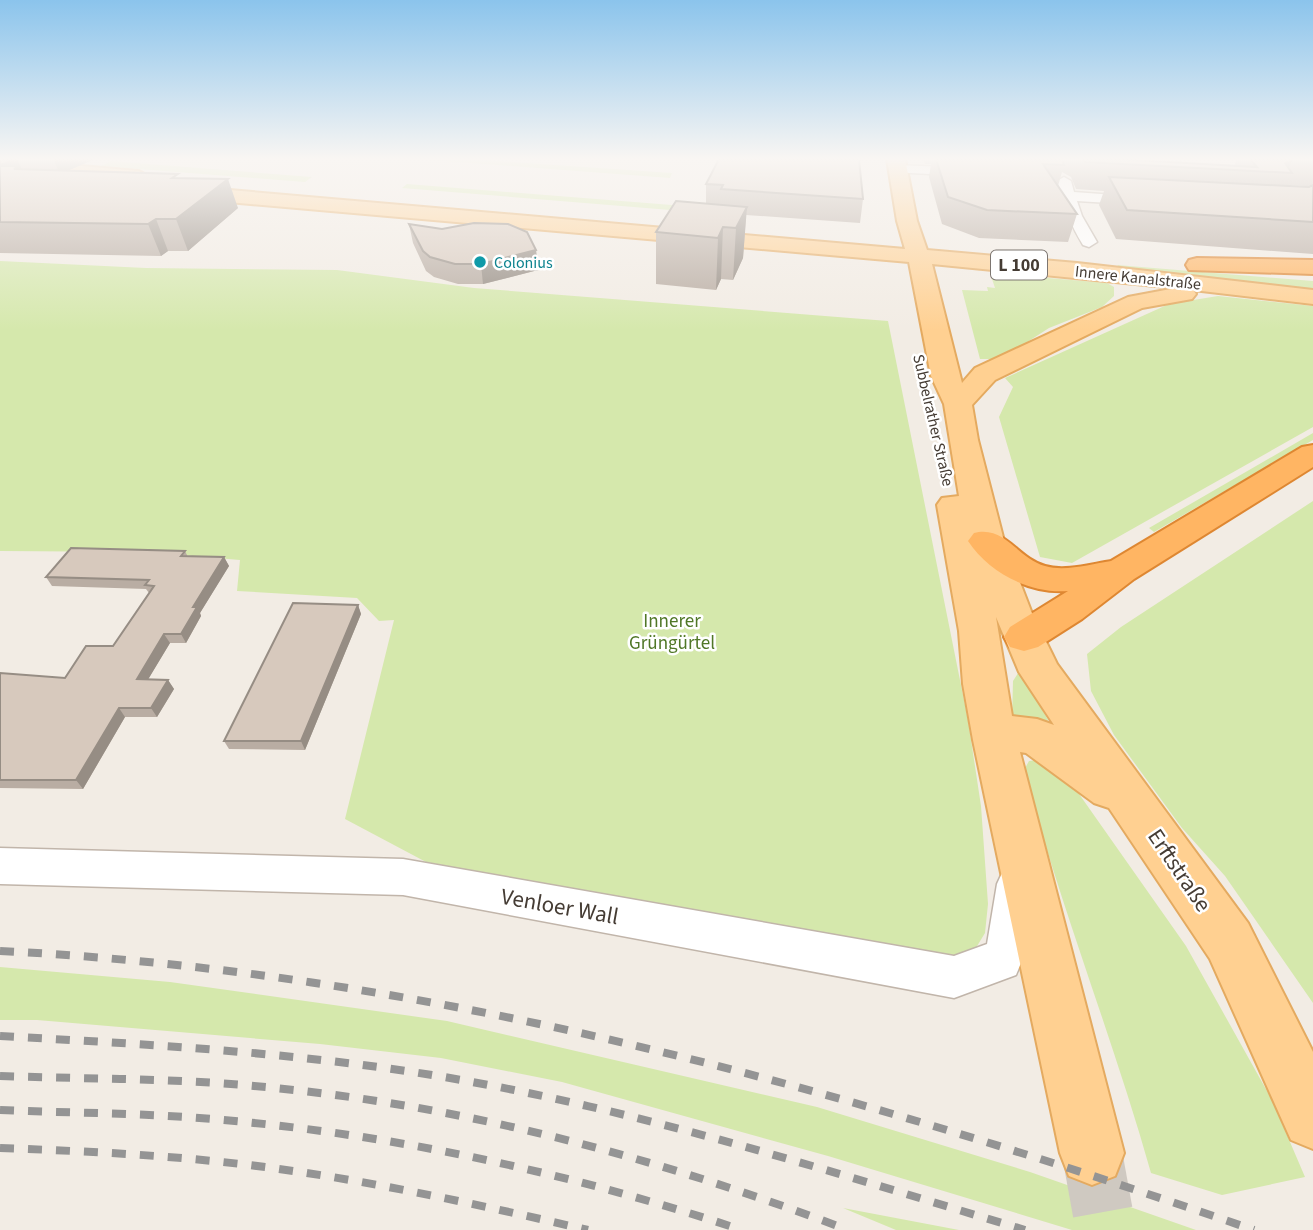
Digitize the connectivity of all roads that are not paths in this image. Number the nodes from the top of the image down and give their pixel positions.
1 (491, 216) edge
2 (575, 216) edge
3 (899, 216) edge
4 (906, 216) edge
5 (1074, 216) edge
6 (907, 221) junction
7 (864, 232) dead end
8 (838, 243) junction
9 (982, 249) junction
10 (1091, 250) junction
11 (905, 255) junction
12 (1197, 265) junction
13 (1313, 267) edge
14 (1120, 274) junction
15 (1313, 276) edge
16 (1246, 289) junction
17 (1313, 297) edge
18 (1136, 302) junction
19 (958, 404) junction
20 (1313, 454) edge
21 (986, 541) junction
22 (1121, 571) junction
23 (1024, 637) junction
24 (984, 684) junction
25 (995, 740) junction
26 (1136, 807) junction
27 (1022, 850) junction
28 (0, 866) edge
29 (1313, 1118) edge
30 (1092, 1153) tunnel mouth

1 - 8 main road, Innere Kanalstraße / L 100
2 - 8 main road, Innere Kanalstraße / L 100
3 - 11 main road, Subbelrather Straße
4 - 6 main road, Subbelrather Straße
5 - 10 street
6 - 9 main road, L 100
6 - 11 main road, Subbelrather Straße
7 - 8 main road
8 - 11 main road, Innere Kanalstraße / L 100
8 - 11 main road
9 - 10 main road, Innere Kanalstraße / L 100
9 - 11 main road, Innere Kanalstraße / L 100
10 - 12 main road, Innere Kanalstraße / L 100
10 - 14 main road
11 - 14 main road, Innere Kanalstraße / L 100
11 - 19 main road, Subbelrather Straße
11 - 24 main road, Subbelrather Straße
12 - 13 highway, L 100
12 - 15 main road, Innere Kanalstraße / L 100
14 - 16 main road, Innere Kanalstraße / L 100
14 - 18 main road
16 - 17 main road, Innere Kanalstraße / L 100
16 - 18 main road
18 - 19 main road
19 - 21 main road, Subbelrather Straße
20 - 22 highway
21 - 22 highway
21 - 23 main road, Subbelrather Straße
22 - 23 highway
23 - 24 main road
23 - 26 main road, Erftstraße
24 - 25 main road
25 - 26 main road
25 - 27 main road
26 - 29 main road, Erftstraße
27 - 28 street, Venloer Wall
27 - 30 main road

